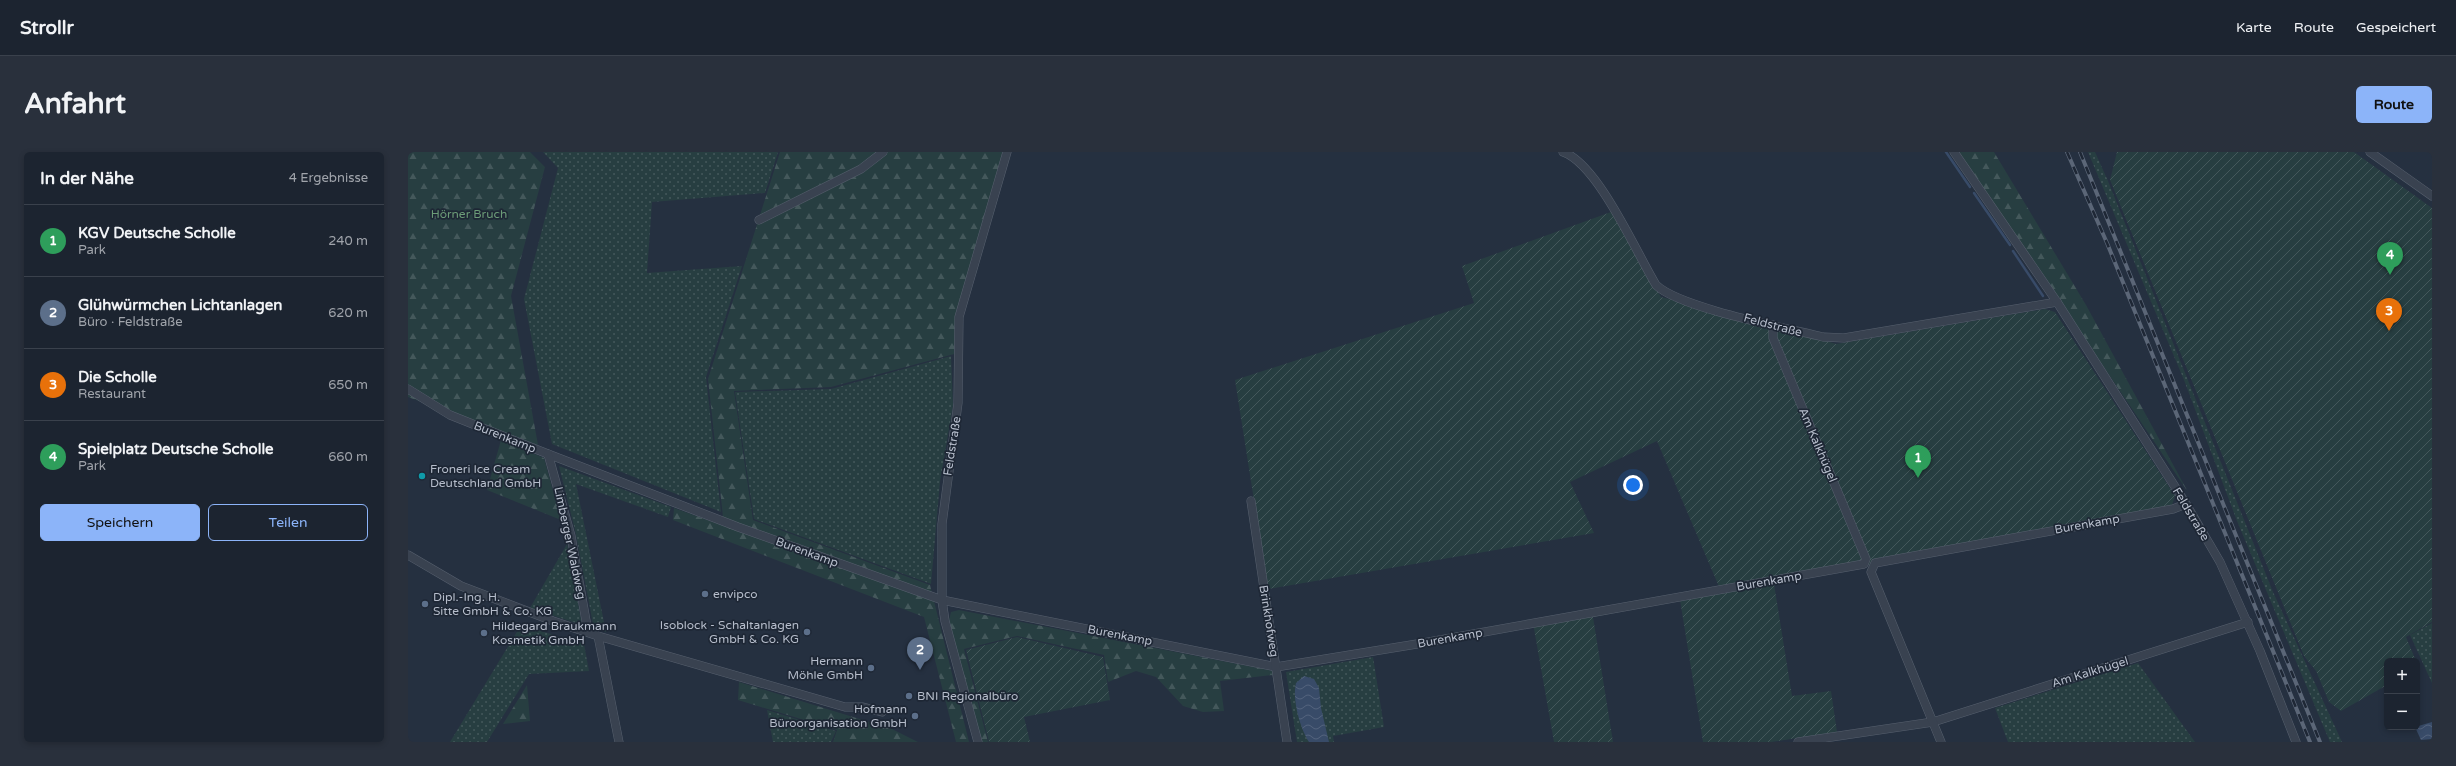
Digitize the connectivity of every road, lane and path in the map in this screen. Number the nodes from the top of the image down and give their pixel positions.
1 (883, 152) edge
2 (1007, 152) edge
3 (1563, 152) edge
4 (1954, 152) edge
5 (2370, 152) edge
6 (2432, 196) edge
7 (759, 220) dead end
8 (2057, 302) junction
9 (1774, 325) junction
10 (408, 389) edge
11 (548, 454) junction
12 (1251, 501) dead end
13 (2186, 504) junction
14 (408, 555) edge
15 (1868, 565) junction
16 (942, 600) junction
17 (2248, 622) junction
18 (588, 632) junction
19 (598, 636) junction
20 (1276, 667) junction
21 (882, 712) dead end
22 (1933, 722) junction
23 (620, 742) edge
24 (978, 742) edge
25 (1287, 742) edge
26 (1798, 742) edge
27 (1941, 742) edge
28 (2296, 742) edge

1 - 7 street
2 - 16 street, Feldstraße
3 - 9 street, Feldstraße
4 - 8 street, Feldstraße
5 - 6 street
8 - 9 street, Feldstraße
8 - 13 street, Feldstraße
9 - 15 street, Am Kalkhügel
10 - 11 street, Burenkamp
11 - 16 street, Burenkamp
11 - 18 street, Limberger Waldweg
12 - 20 street, Brinkhofweg
13 - 15 street, Burenkamp
13 - 17 street, Feldstraße
14 - 18 street
15 - 20 street, Burenkamp
15 - 22 street, Am Kalkhügel
16 - 20 street, Burenkamp
16 - 24 street, Feldstraße
17 - 22 street, Am Kalkhügel
17 - 28 street, Feldstraße
18 - 19 street
19 - 21 street
19 - 23 street
20 - 25 street, Brinkhofweg
22 - 26 street
22 - 27 street, Am Kalkhügel

